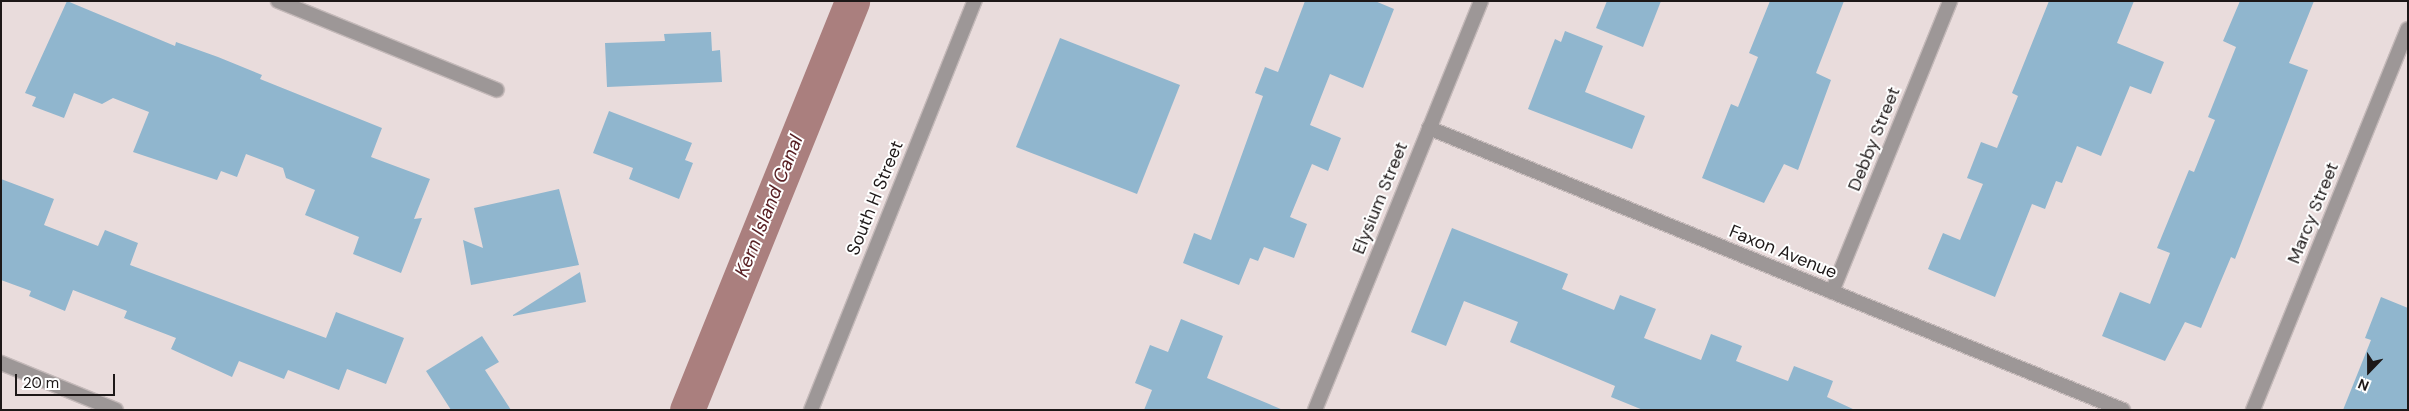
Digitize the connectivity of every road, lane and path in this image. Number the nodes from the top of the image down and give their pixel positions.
1 (278, 1) edge
2 (975, 1) edge
3 (1481, 1) edge
4 (1950, 1) edge
5 (2408, 30) edge
6 (497, 90) dead end
7 (1429, 128) junction
8 (1832, 292) junction
9 (1, 363) edge
10 (116, 410) edge
11 (810, 410) edge
12 (1315, 410) edge
13 (2123, 410) edge
14 (2253, 410) edge

1 - 6 street
2 - 11 street, South H Street
3 - 7 street, Elysium Street
4 - 8 street, Debby Street
5 - 14 street, Marcy Street
7 - 8 street, Faxon Avenue
7 - 12 street, Elysium Street
8 - 13 street, Faxon Avenue
9 - 10 street

